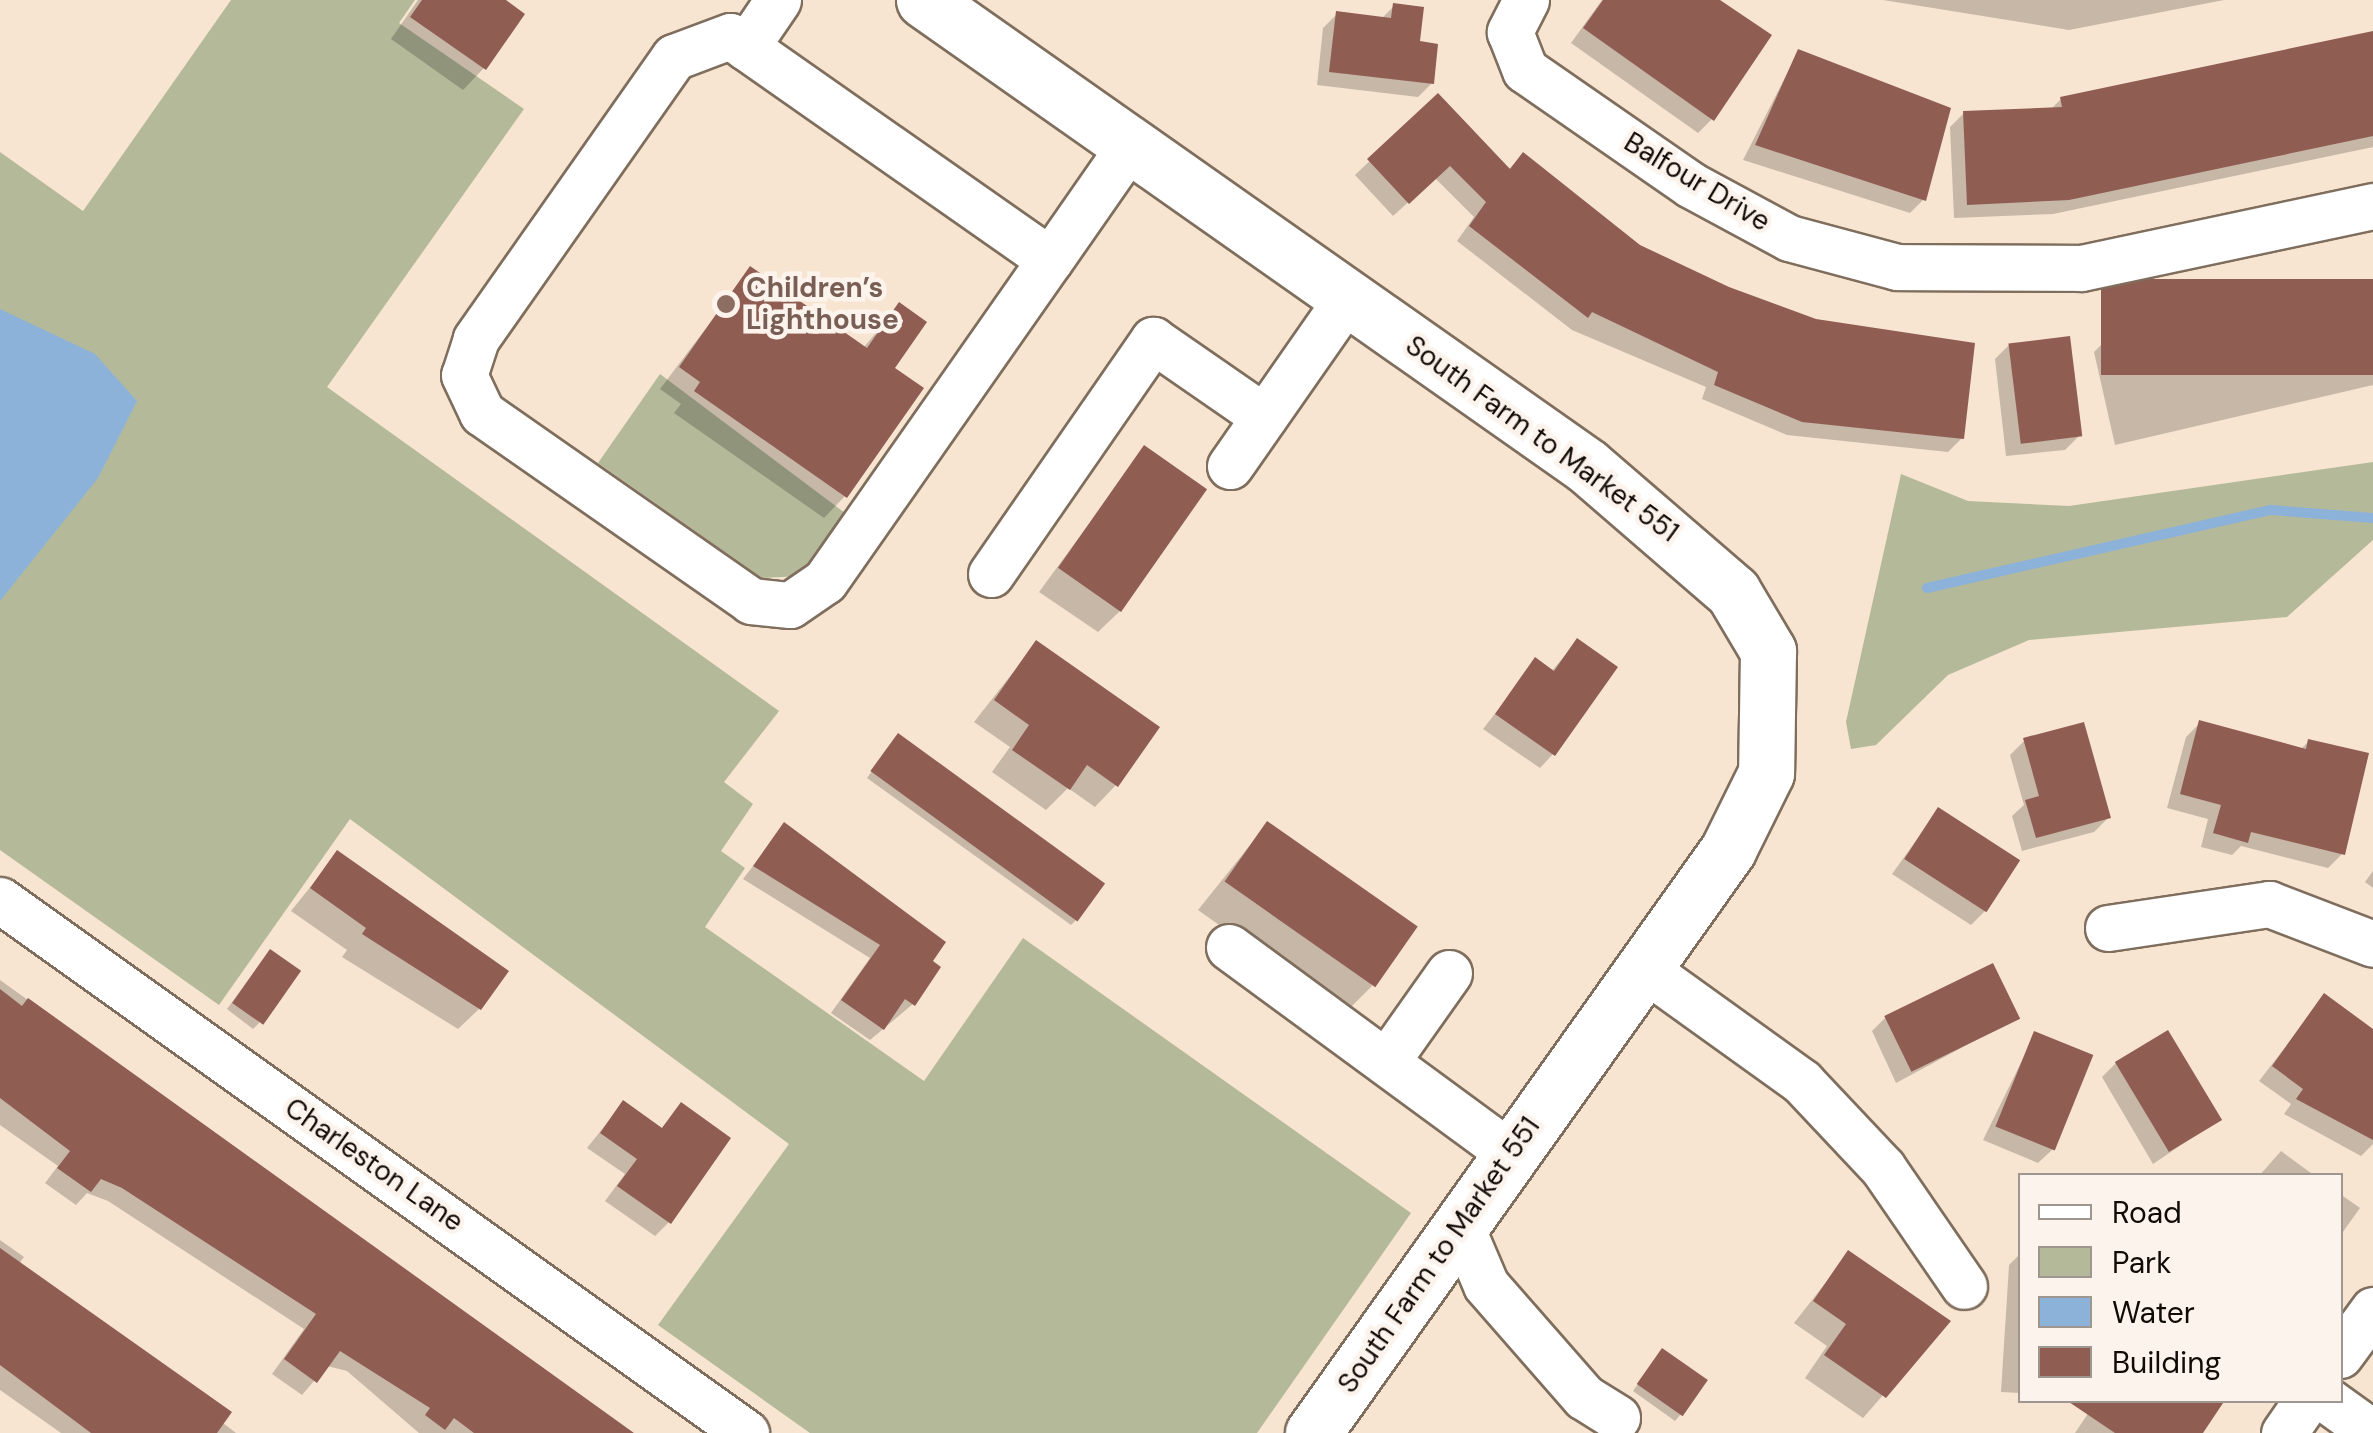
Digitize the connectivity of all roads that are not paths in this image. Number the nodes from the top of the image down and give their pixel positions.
1 (778, 0) edge
2 (924, 0) edge
3 (1526, 0) edge
4 (746, 47) junction
5 (1130, 145) junction
6 (2373, 206) edge
7 (1050, 260) junction
8 (1348, 298) junction
9 (1264, 418) junction
10 (1230, 466) dead end
11 (991, 574) dead end
12 (0, 900) edge
13 (2108, 928) dead end
14 (2373, 944) edge
15 (1229, 947) dead end
16 (1645, 969) junction
17 (1449, 973) dead end
18 (1386, 1062) junction
19 (1511, 1154) junction
20 (1460, 1224) junction
21 (1964, 1286) dead end
22 (2373, 1310) edge
23 (2343, 1350) edge
24 (2305, 1403) edge
25 (2331, 1403) edge
26 (1617, 1418) dead end
27 (2373, 1432) edge
28 (746, 1433) edge
29 (1313, 1433) edge
30 (2284, 1433) edge

1 - 4 street
2 - 5 main road, South Farm to Market 551
3 - 6 street, Balfour Drive
4 - 7 street
4 - 7 street
5 - 7 street
5 - 8 main road, South Farm to Market 551
8 - 9 street
8 - 16 main road, South Farm to Market 551
9 - 10 street
9 - 11 street
12 - 28 street, Charleston Lane
13 - 14 street
15 - 18 street
16 - 19 main road, South Farm to Market 551
16 - 21 street
17 - 18 street
18 - 19 street
19 - 20 main road, South Farm to Market 551
20 - 26 street
20 - 29 main road, South Farm to Market 551
22 - 23 street
24 - 30 street
25 - 27 street

